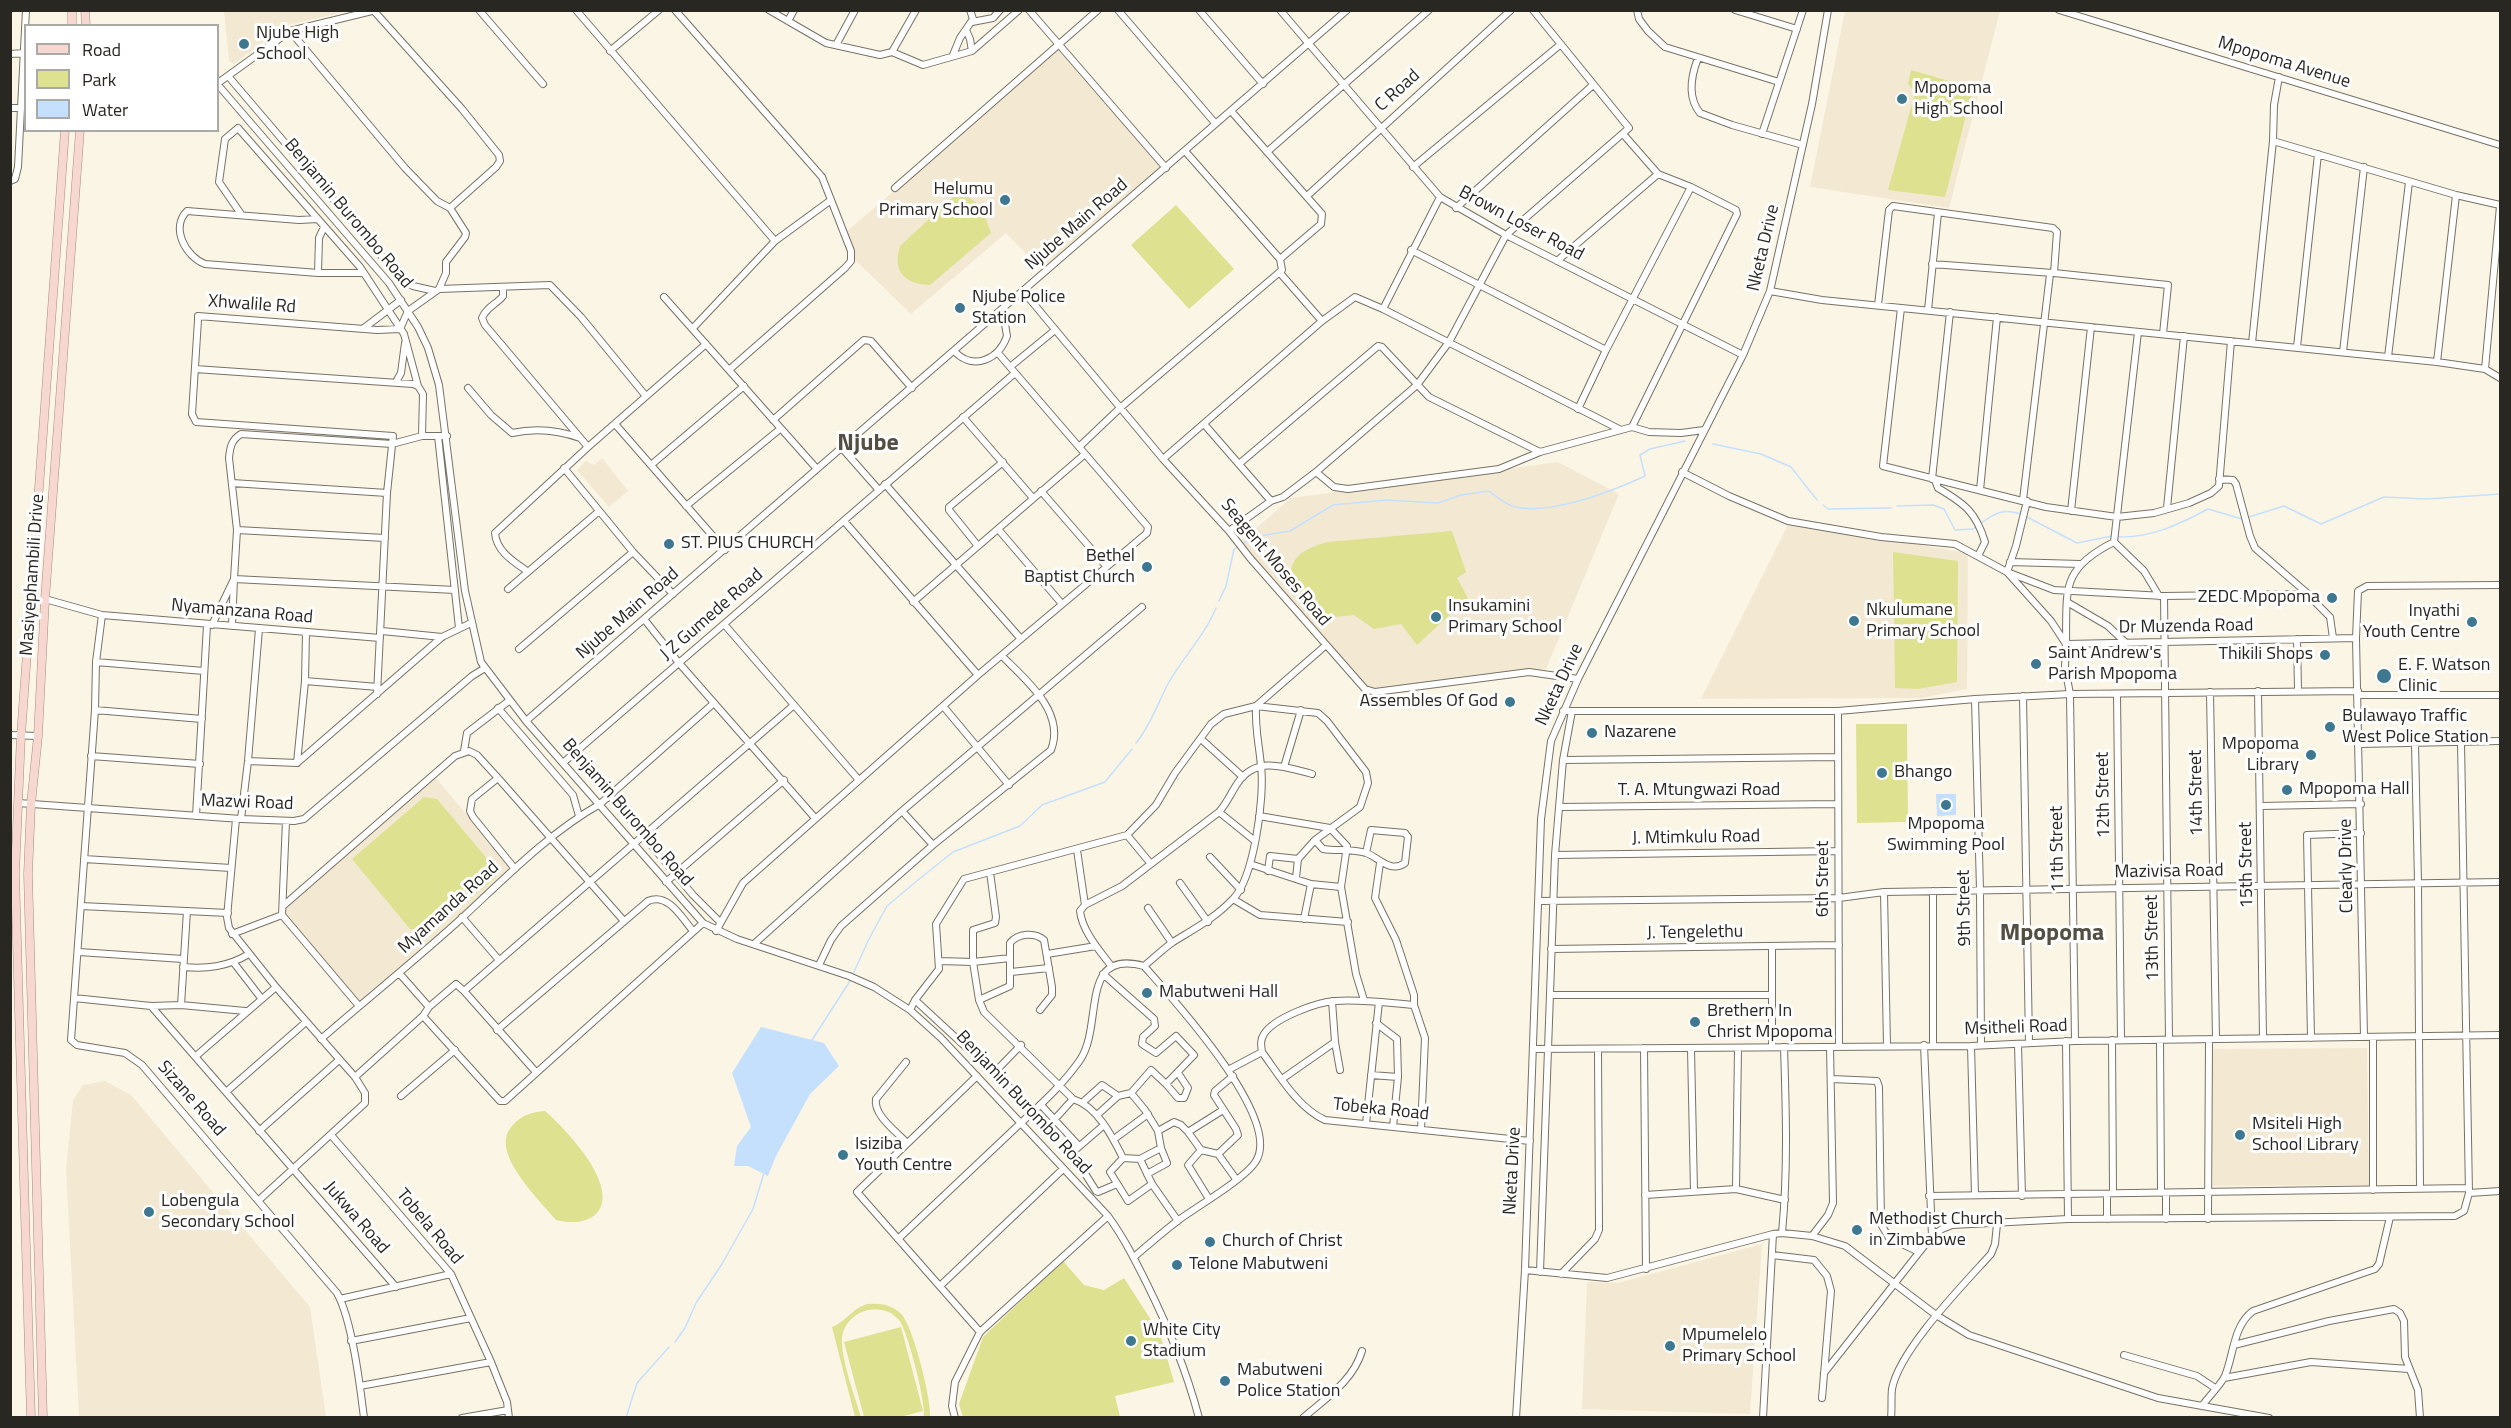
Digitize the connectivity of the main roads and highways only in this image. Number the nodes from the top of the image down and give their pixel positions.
1 (65, 132) edge
2 (80, 132) edge
3 (31, 1418) edge
4 (43, 1418) edge

1 - 3 main road, Masiyephambili Drive
2 - 4 main road, Masiyephambili Drive

